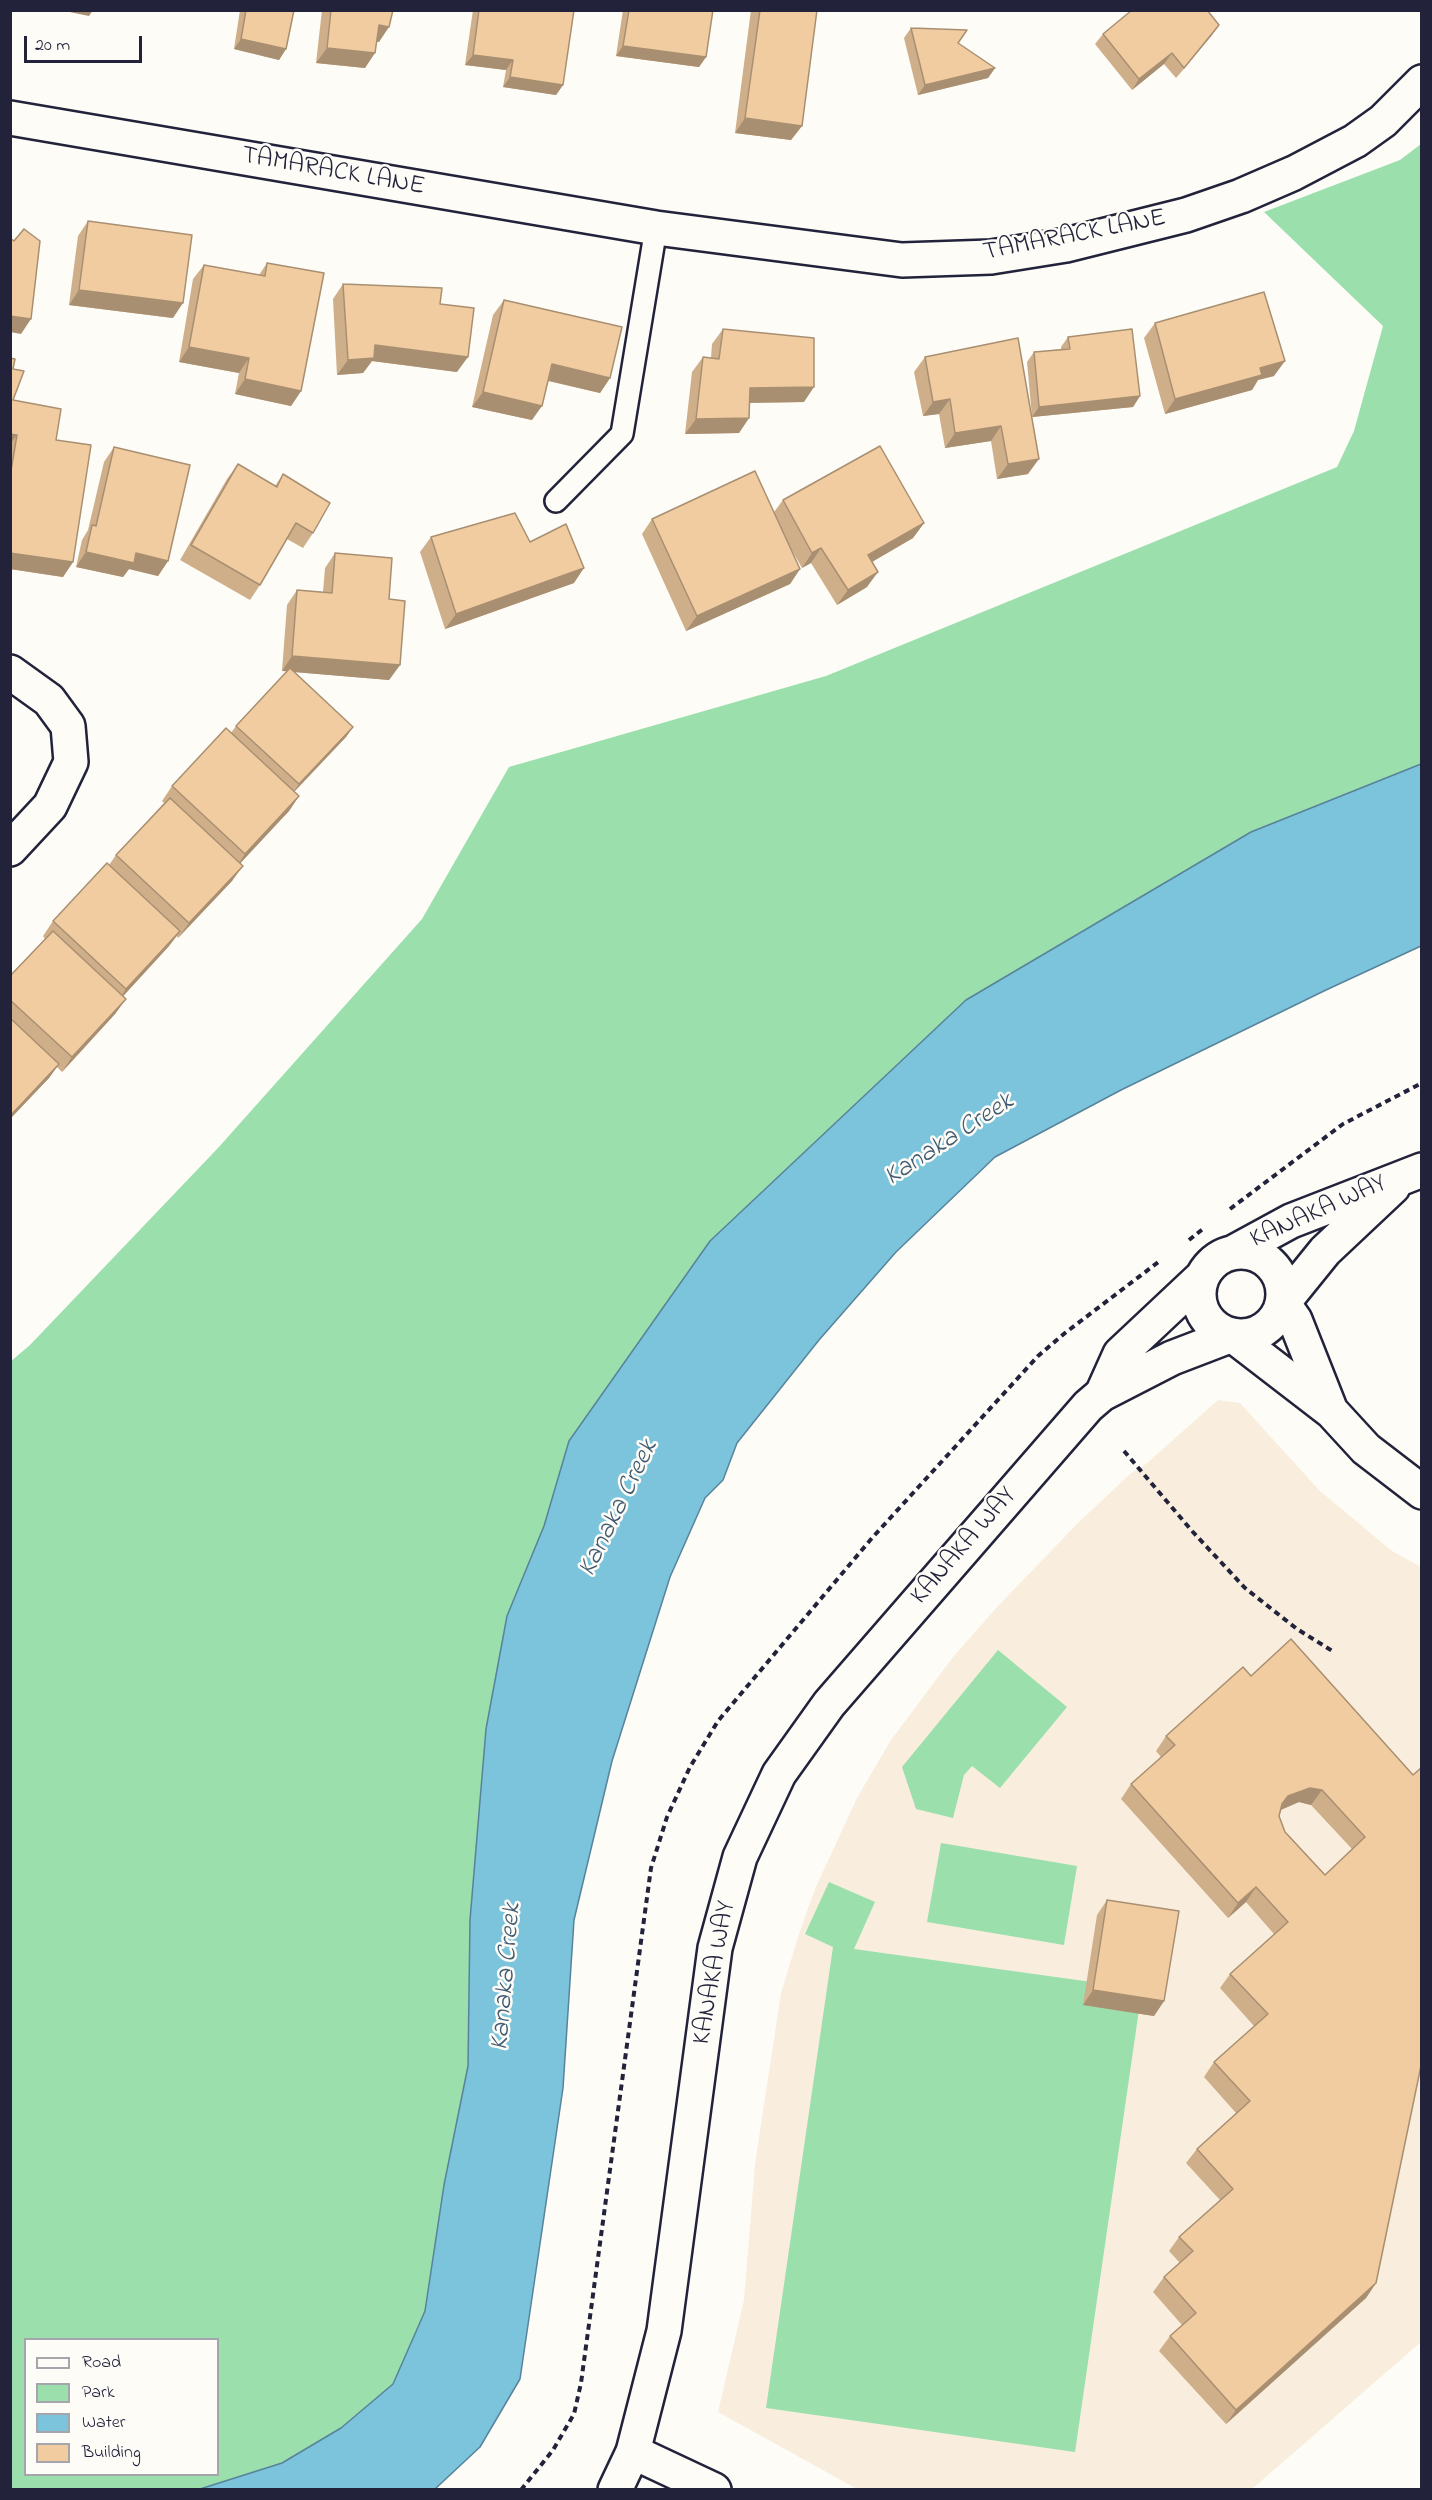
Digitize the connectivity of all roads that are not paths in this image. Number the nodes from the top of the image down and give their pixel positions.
1 (1422, 82) edge
2 (10, 118) edge
3 (656, 228) junction
4 (556, 501) dead end
5 (10, 672) edge
6 (10, 849) edge
7 (1413, 1172) edge
8 (1234, 1252) junction
9 (1203, 1276) junction
10 (1282, 1303) junction
11 (1232, 1335) junction
12 (1101, 1394) junction
13 (1332, 1412) junction
14 (1421, 1490) edge
15 (633, 2452) junction
16 (615, 2490) edge
17 (714, 2490) edge

1 - 3 main road, TAMARACK LANE
2 - 3 main road, TAMARACK LANE
3 - 4 lane
5 - 6 main road
7 - 8 main road, KANAKA WAY
7 - 10 main road, KANAKA WAY
8 - 9 main road
8 - 10 main road
9 - 11 main road
9 - 12 main road, KANAKA WAY
10 - 11 main road
10 - 13 main road
11 - 12 main road, KANAKA WAY
11 - 13 main road
12 - 15 main road, KANAKA WAY
13 - 14 main road
15 - 16 main road, KANAKA WAY
15 - 17 main road

